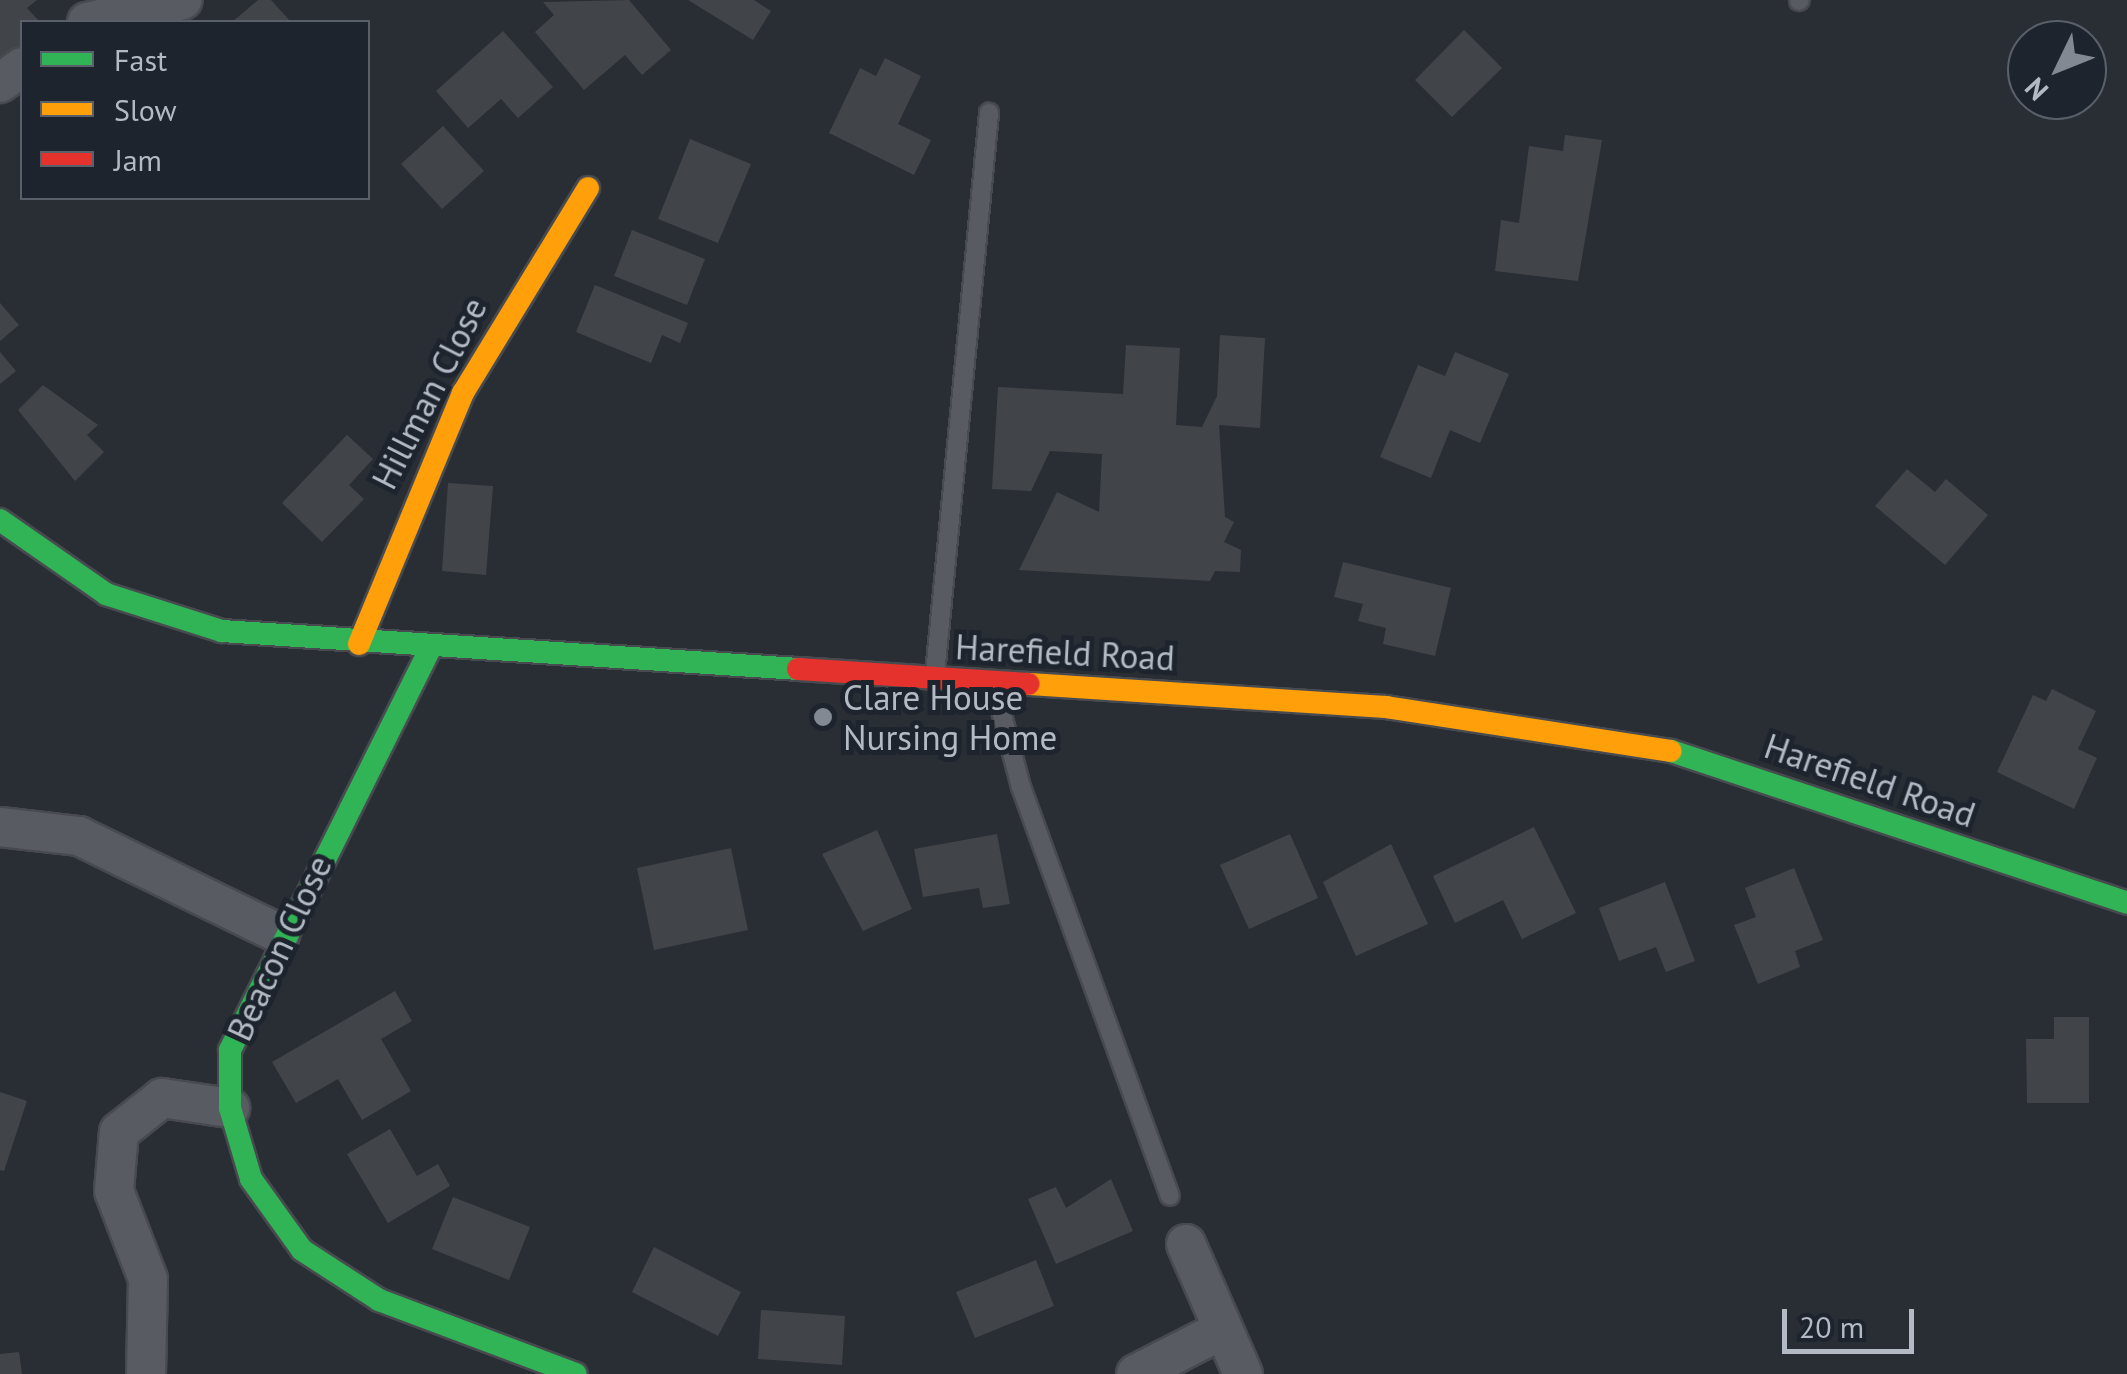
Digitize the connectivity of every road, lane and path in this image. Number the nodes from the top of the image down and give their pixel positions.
1 (182, 0) edge
2 (96, 20) edge
3 (989, 113) dead end
4 (588, 188) dead end
5 (0, 520) edge
6 (360, 644) junction
7 (430, 649) junction
8 (935, 680) junction
9 (993, 683) junction
10 (0, 826) edge
11 (2127, 903) edge
12 (280, 934) junction
13 (230, 1108) junction
14 (1170, 1196) dead end
15 (1186, 1244) dead end
16 (1220, 1331) junction
17 (146, 1374) edge
18 (576, 1374) edge
19 (1136, 1374) edge
20 (1243, 1374) edge

1 - 2 street
3 - 8 lane
4 - 6 main road, Hillman Close
5 - 6 main road, Harefield Road
6 - 7 main road, Harefield Road
7 - 8 main road, Harefield Road
7 - 12 main road, Beacon Close
8 - 9 main road, Harefield Road
9 - 11 main road, Harefield Road
9 - 14 lane
10 - 12 street
12 - 13 main road, Beacon Close
13 - 17 street
13 - 18 main road, Beacon Close
15 - 16 street
16 - 19 street
16 - 20 street

